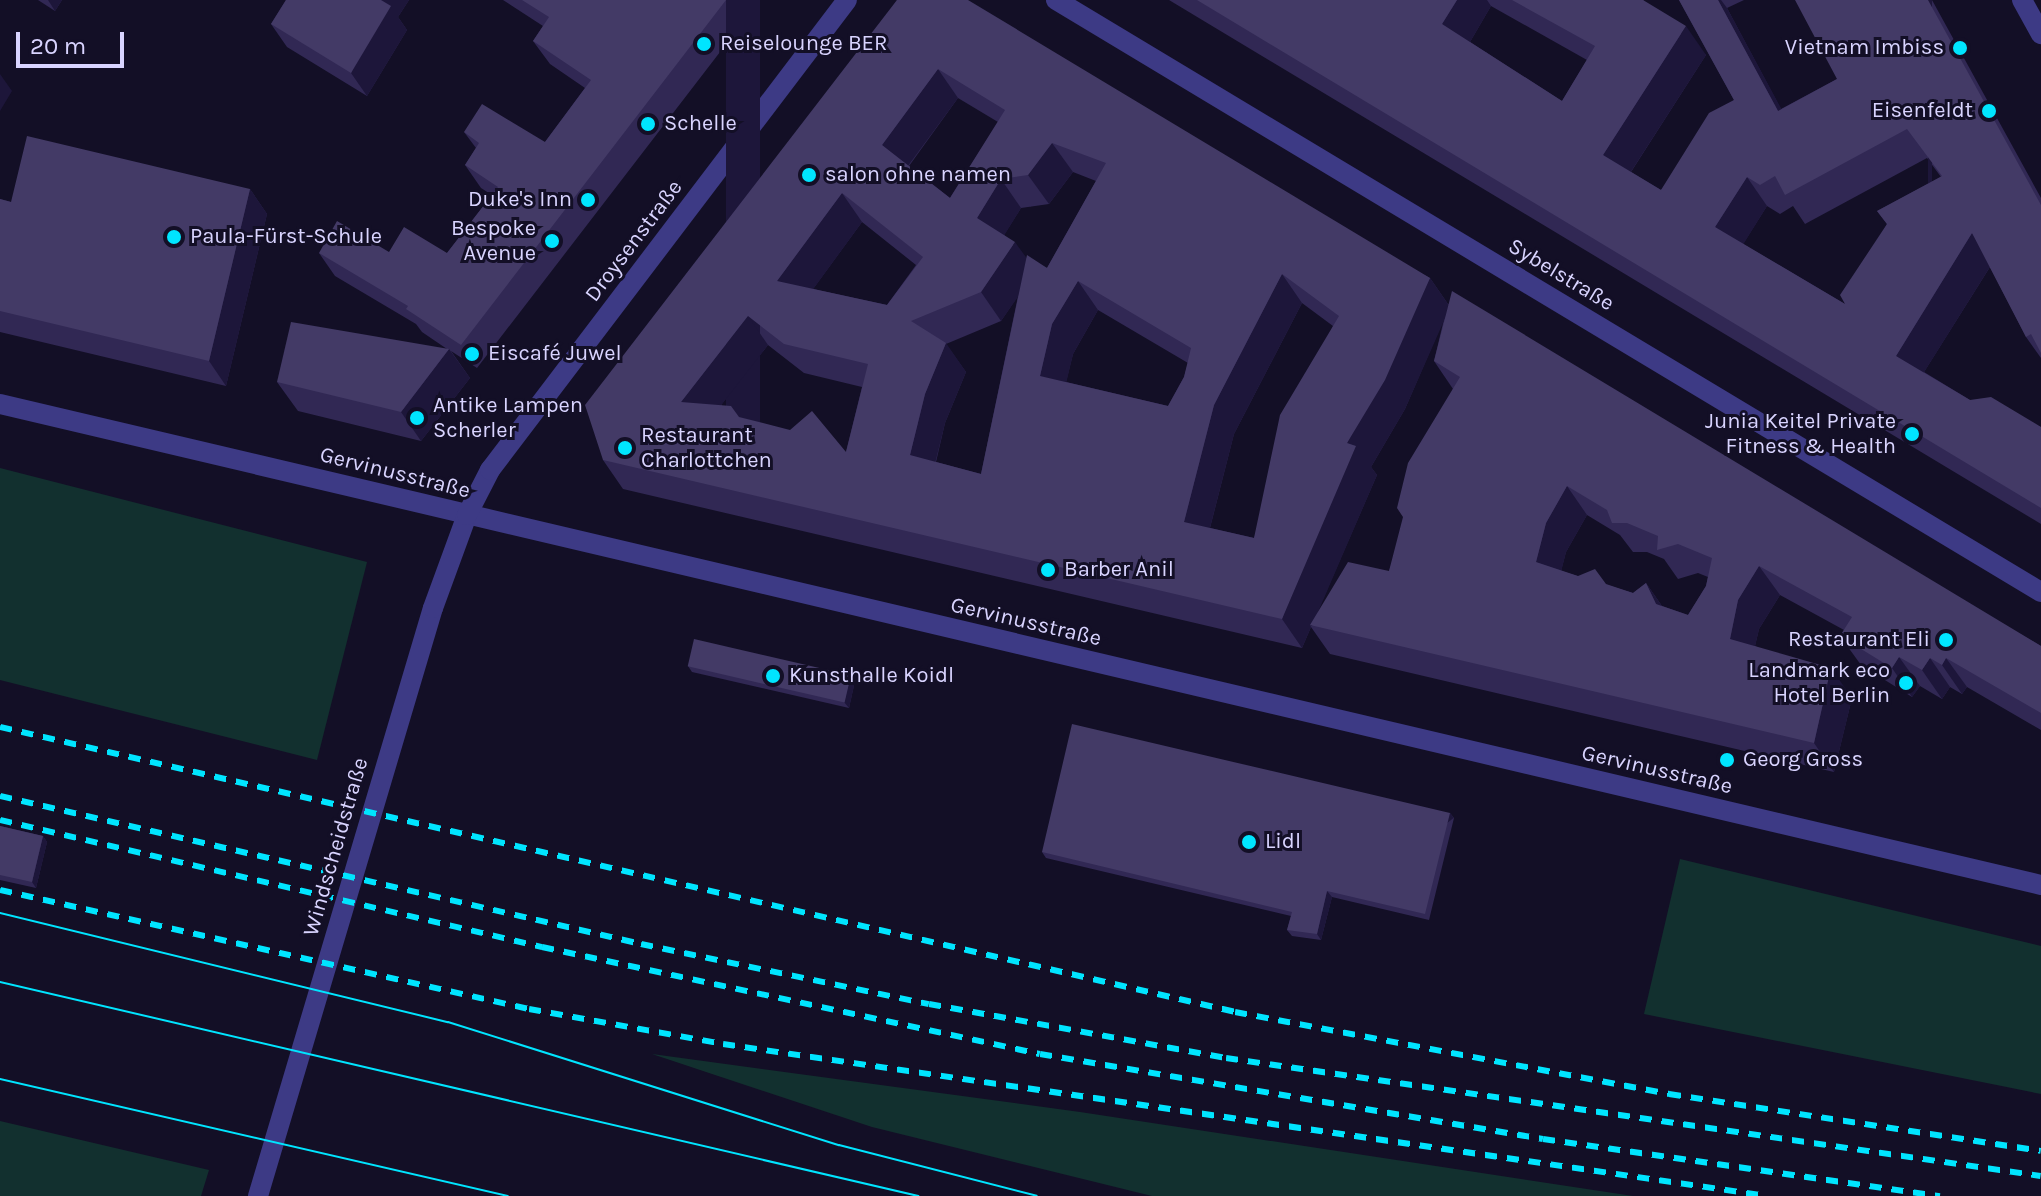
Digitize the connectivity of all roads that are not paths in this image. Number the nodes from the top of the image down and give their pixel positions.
1 (847, 0) edge
2 (1056, 0) edge
3 (2022, 0) edge
4 (2041, 34) edge
5 (0, 404) edge
6 (467, 515) junction
7 (2041, 592) edge
8 (2041, 885) edge
9 (258, 1196) edge

1 - 6 street, Droysenstraße
2 - 7 street, Sybelstraße
3 - 4 street
5 - 6 street, Gervinusstraße
6 - 8 street, Gervinusstraße
6 - 9 street, Windscheidstraße

